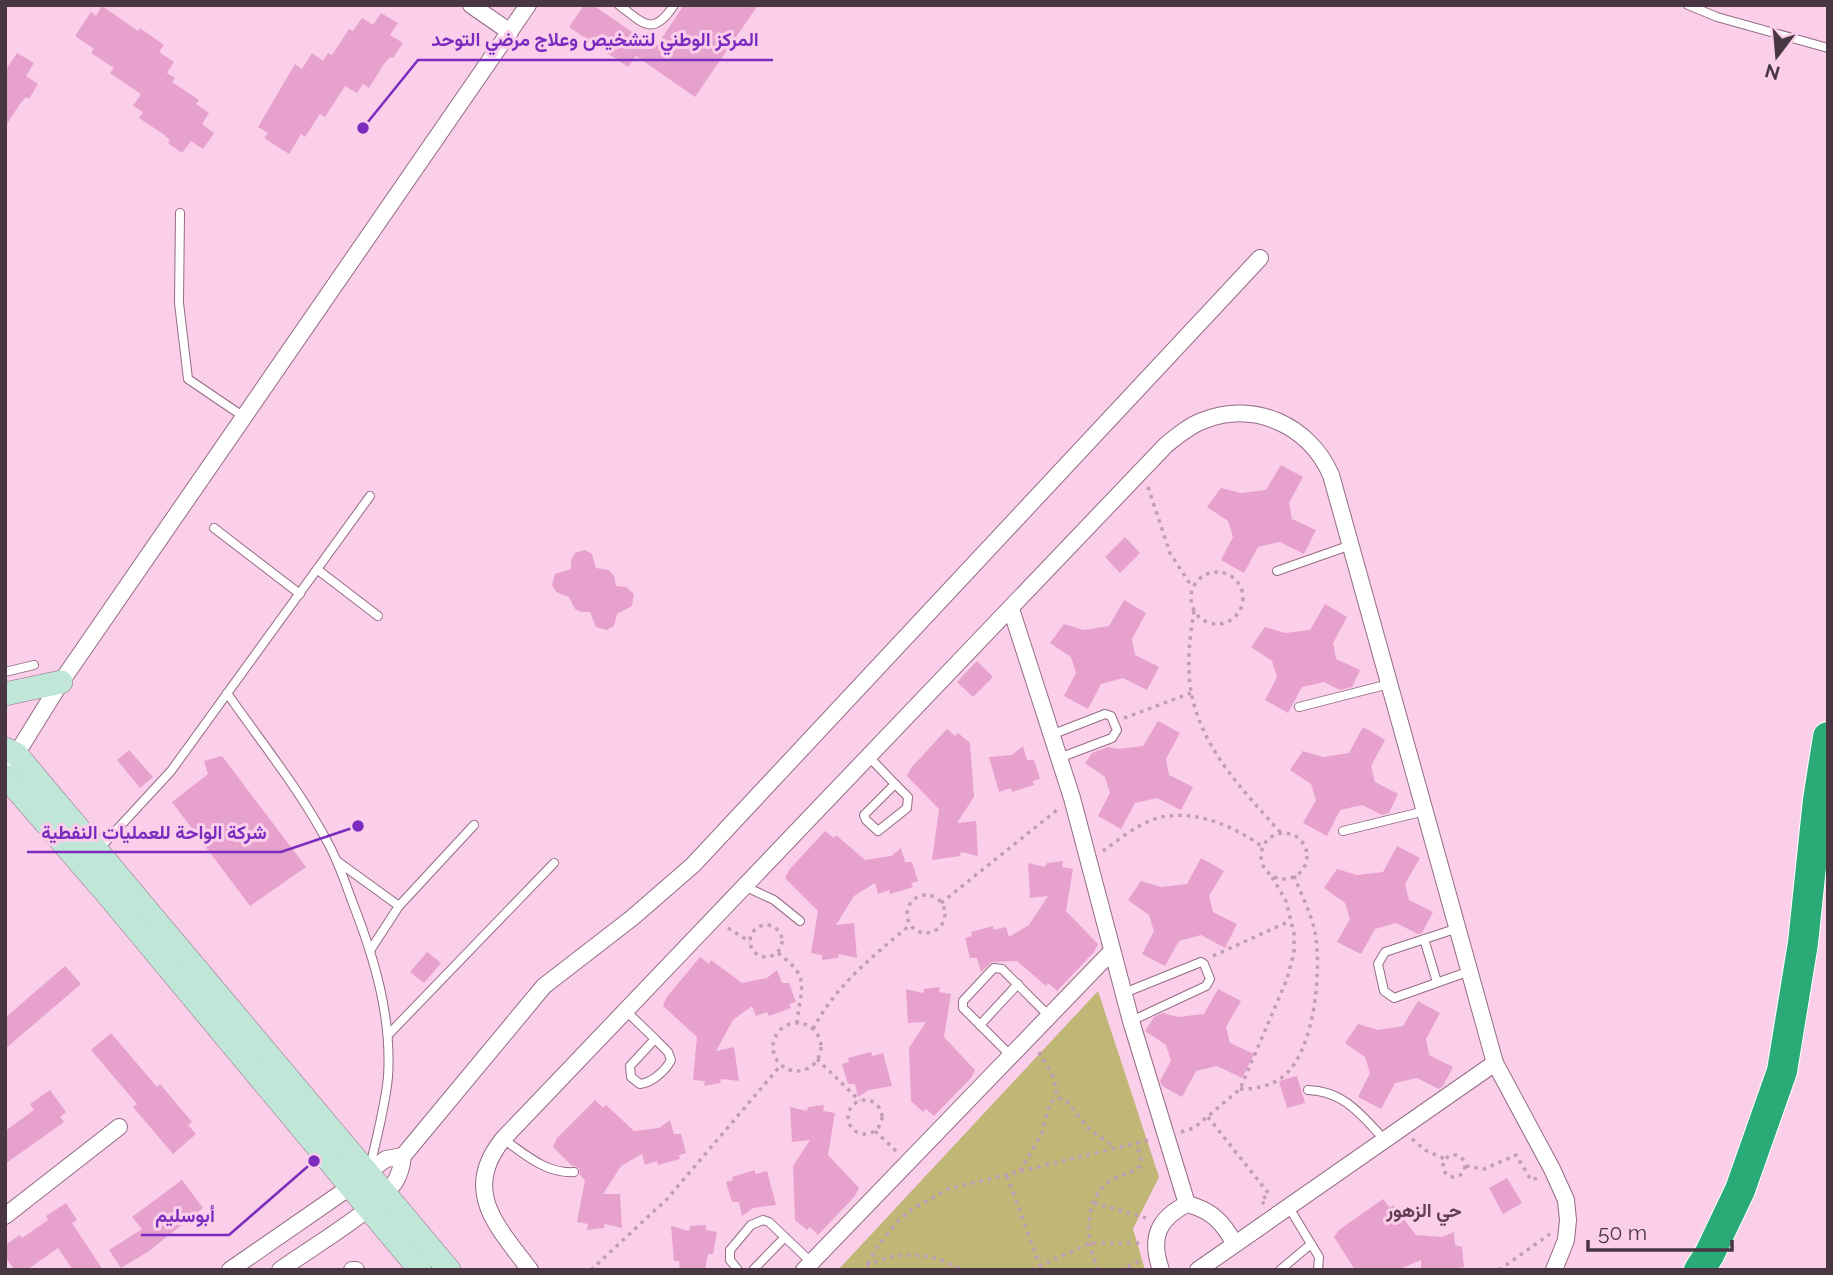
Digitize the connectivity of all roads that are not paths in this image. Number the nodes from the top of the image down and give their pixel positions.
1 (471, 5) edge
2 (528, 5) edge
3 (619, 5) edge
4 (674, 5) edge
5 (1688, 5) edge
6 (510, 32) junction
7 (1828, 48) edge
8 (180, 213) dead end
9 (1260, 258) dead end
10 (244, 417) junction
11 (370, 496) dead end
12 (214, 528) dead end
13 (1351, 545) junction
14 (318, 570) junction
15 (1277, 571) dead end
16 (300, 594) junction
17 (1011, 610) junction
18 (378, 615) dead end
19 (34, 665) dead end
20 (5, 672) edge
21 (61, 682) junction
22 (1389, 684) junction
23 (227, 693) junction
24 (5, 694) edge
25 (1299, 707) dead end
26 (1051, 735) junction
27 (1828, 737) edge
28 (869, 757) junction
29 (1059, 758) junction
30 (8, 763) edge
31 (895, 783) junction
32 (1425, 811) junction
33 (474, 825) dead end
34 (1343, 831) dead end
35 (99, 850) junction
36 (337, 861) junction
37 (554, 863) dead end
38 (744, 886) junction
39 (399, 906) junction
40 (800, 921) dead end
41 (1458, 928) junction
42 (1424, 939) junction
43 (371, 949) junction
44 (1112, 951) junction
45 (1470, 971) junction
46 (1437, 982) junction
47 (1017, 984) junction
48 (1124, 993) junction
49 (625, 1010) junction
50 (1048, 1015) junction
51 (1131, 1021) junction
52 (980, 1026) junction
53 (387, 1034) junction
54 (655, 1039) junction
55 (1010, 1055) junction
56 (1495, 1063) junction
57 (1308, 1090) dead end
58 (119, 1127) dead end
59 (503, 1139) junction
60 (1384, 1139) junction
61 (403, 1156) junction
62 (573, 1172) dead end
63 (360, 1180) junction
64 (376, 1201) junction
65 (1187, 1204) junction
66 (1288, 1206) junction
67 (5, 1216) edge
68 (785, 1237) junction
69 (1234, 1243) junction
70 (1311, 1244) junction
71 (1158, 1256) edge
72 (807, 1266) edge
73 (230, 1270) edge
74 (280, 1270) edge
75 (419, 1270) edge
76 (449, 1270) edge
77 (530, 1270) edge
78 (738, 1270) edge
79 (753, 1270) edge
80 (1198, 1270) edge
81 (1280, 1270) edge
82 (1318, 1270) edge
83 (1554, 1270) edge
84 (1699, 1270) edge

1 - 6 street
2 - 6 street
3 - 4 lane
5 - 7 lane
6 - 10 street
8 - 10 lane
9 - 61 street
10 - 21 street
11 - 14 lane
12 - 16 lane
13 - 15 lane
13 - 17 street
13 - 22 street
14 - 16 lane
14 - 18 lane
16 - 23 lane
17 - 26 street
17 - 28 street
19 - 20 lane
21 - 24 main road
21 - 30 street
22 - 25 lane
22 - 32 street
23 - 35 lane
23 - 36 lane
26 - 29 street
26 - 29 lane
27 - 84 highway
28 - 31 lane
28 - 38 street
29 - 44 street
30 - 35 main road
30 - 63 main road
31 - 31 lane
32 - 34 lane
32 - 41 street
33 - 39 lane
35 - 63 main road
36 - 39 lane
36 - 43 lane
37 - 53 lane
38 - 40 lane
38 - 49 street
39 - 43 lane
41 - 42 lane
41 - 45 street
42 - 46 lane
42 - 46 lane
43 - 53 lane
44 - 48 street
44 - 50 street
45 - 46 lane
45 - 56 street
47 - 50 lane
47 - 52 lane
47 - 52 lane
48 - 51 street
48 - 51 lane
49 - 54 lane
49 - 59 street
50 - 55 street
51 - 65 street
52 - 55 lane
53 - 63 lane
54 - 54 lane
55 - 72 street
56 - 60 street
56 - 83 street
57 - 60 lane
58 - 67 street
59 - 62 lane
59 - 77 street
60 - 66 street
61 - 63 street
61 - 64 street
63 - 64 main road
63 - 73 street
64 - 74 street
64 - 75 main road
64 - 76 main road
65 - 69 street
65 - 71 street
66 - 69 street
66 - 70 lane
68 - 72 lane
68 - 78 lane
68 - 79 lane
69 - 80 street
70 - 81 lane
70 - 82 lane

